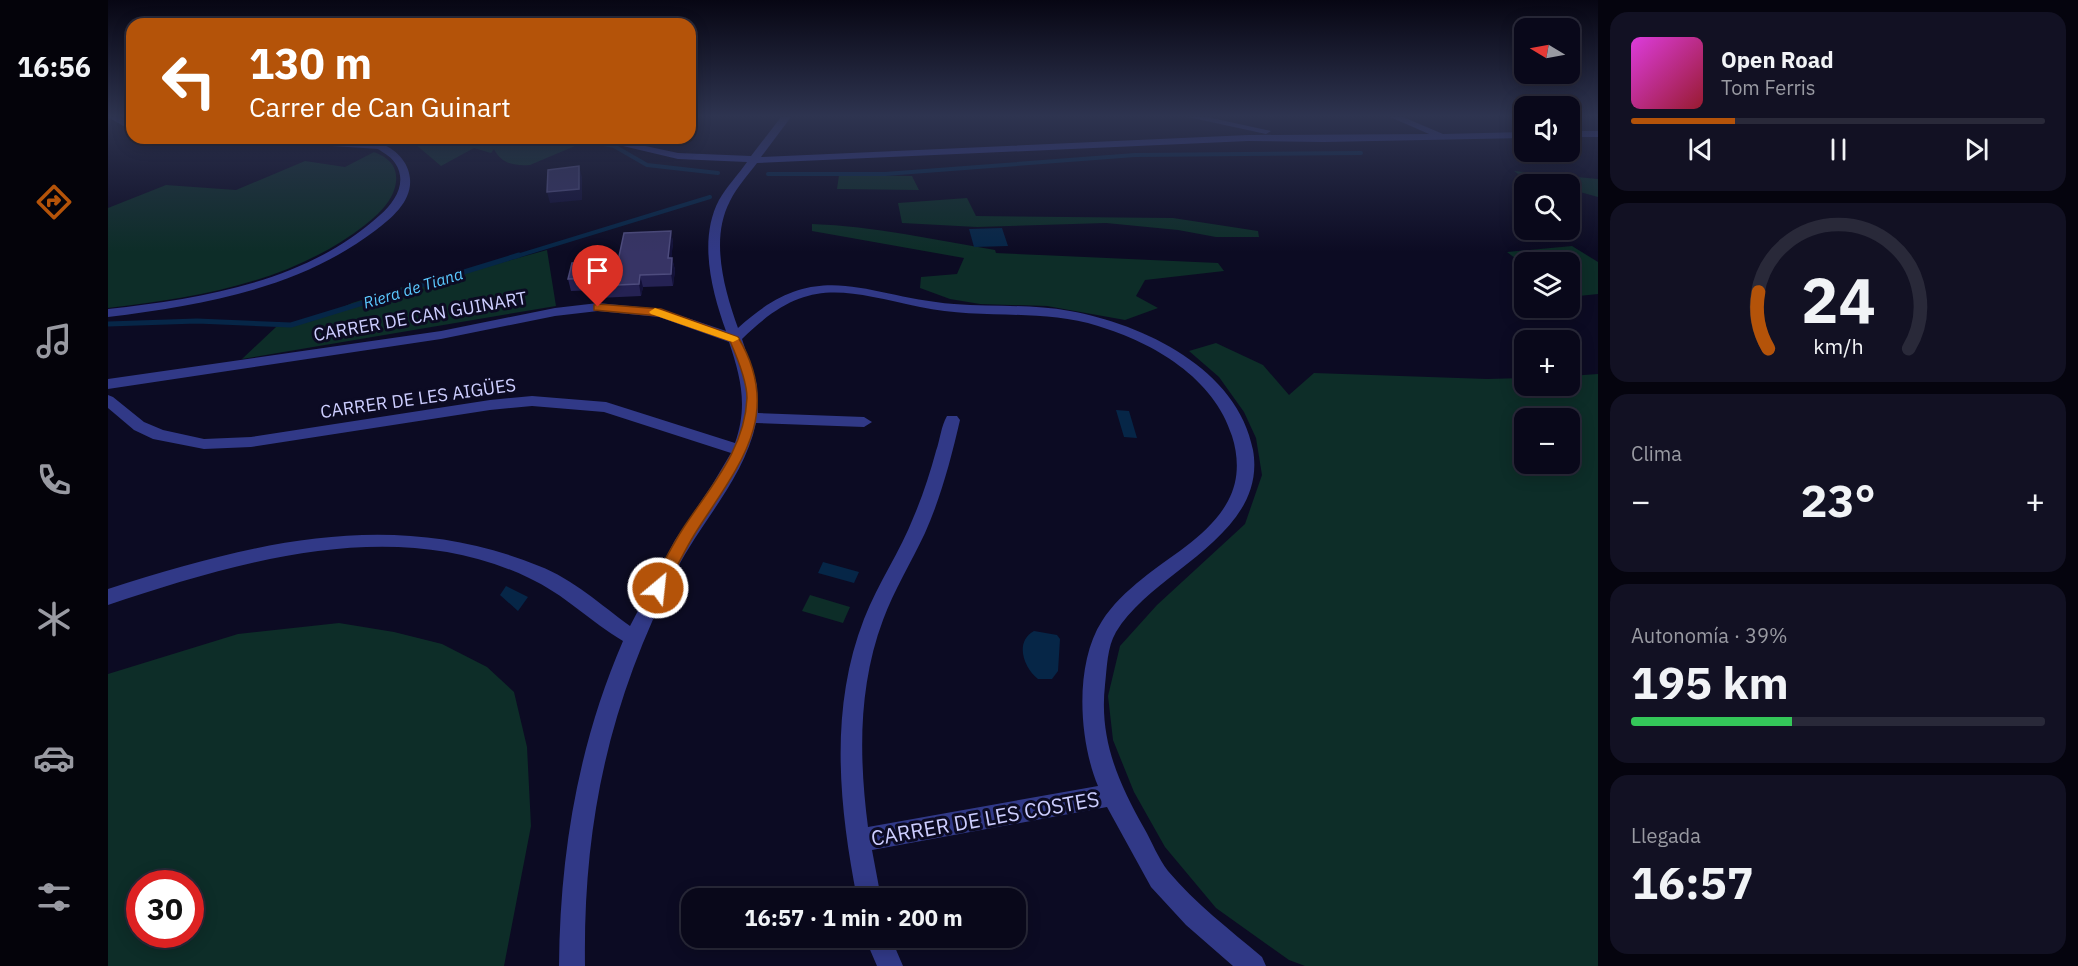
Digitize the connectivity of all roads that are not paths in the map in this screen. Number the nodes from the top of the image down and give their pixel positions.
1 (400, 162) edge
2 (752, 162) edge
3 (108, 313) edge
4 (759, 316) junction
5 (734, 339) junction
6 (742, 357) junction
7 (108, 384) edge
8 (108, 400) edge
9 (750, 418) junction
10 (952, 420) dead end
11 (864, 422) dead end
12 (741, 450) junction
13 (108, 597) edge
14 (635, 638) junction
15 (1112, 795) junction
16 (858, 841) junction
17 (867, 888) edge
18 (882, 948) edge
19 (572, 966) edge
20 (890, 966) edge
21 (1253, 966) edge

1 - 3 street
2 - 5 street
4 - 5 street
4 - 6 street
4 - 15 street
5 - 6 street
5 - 7 street, CARRER DE CAN GUINART
6 - 9 street
8 - 12 street, CARRER DE LES AIGÜES
9 - 11 street
9 - 12 street
10 - 16 street
12 - 14 street
13 - 14 street
14 - 19 street
15 - 16 street, CARRER DE LES COSTES
15 - 21 street
16 - 17 street
18 - 20 street

